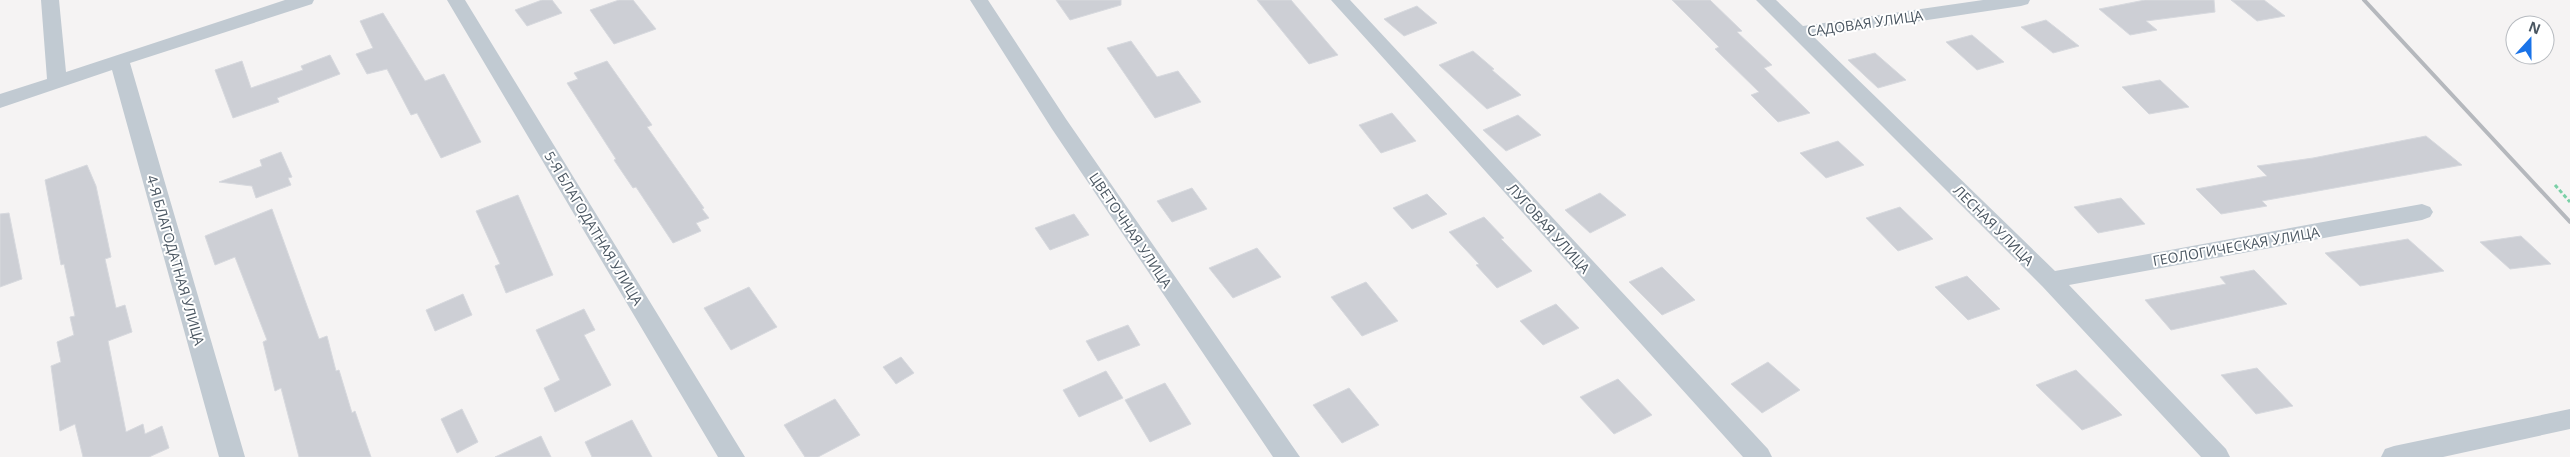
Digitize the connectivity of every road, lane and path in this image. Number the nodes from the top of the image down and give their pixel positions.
1 (50, 0) edge
2 (305, 0) edge
3 (456, 0) edge
4 (979, 0) edge
5 (1340, 0) edge
6 (1765, 0) edge
7 (2021, 0) edge
8 (241, 9) edge
9 (1799, 33) junction
10 (120, 62) junction
11 (57, 83) junction
12 (0, 101) edge
13 (2555, 185) dead end
14 (2570, 202) edge
15 (2422, 212) dead end
16 (2050, 280) junction
17 (2570, 419) edge
18 (232, 457) edge
19 (732, 457) edge
20 (1287, 457) edge
21 (1759, 457) edge
22 (2217, 457) edge
23 (2394, 457) edge

1 - 11 street
2 - 8 street
3 - 19 street, 5-Я БЛАГОДАТНАЯ УЛИЦА
4 - 20 street, ЦВЕТОЧНАЯ УЛИЦА
5 - 21 street, ЛУГОВАЯ УЛИЦА
6 - 9 street, ЛЕСНАЯ УЛИЦА
7 - 9 street, САДОВАЯ УЛИЦА
8 - 10 street
9 - 16 street, ЛЕСНАЯ УЛИЦА
10 - 11 street
10 - 18 street, 4-Я БЛАГОДАТНАЯ УЛИЦА
11 - 12 street
13 - 14 path
15 - 16 street, ГЕОЛОГИЧЕСКАЯ УЛИЦА
16 - 22 street, ЛЕСНАЯ УЛИЦА
17 - 23 street

